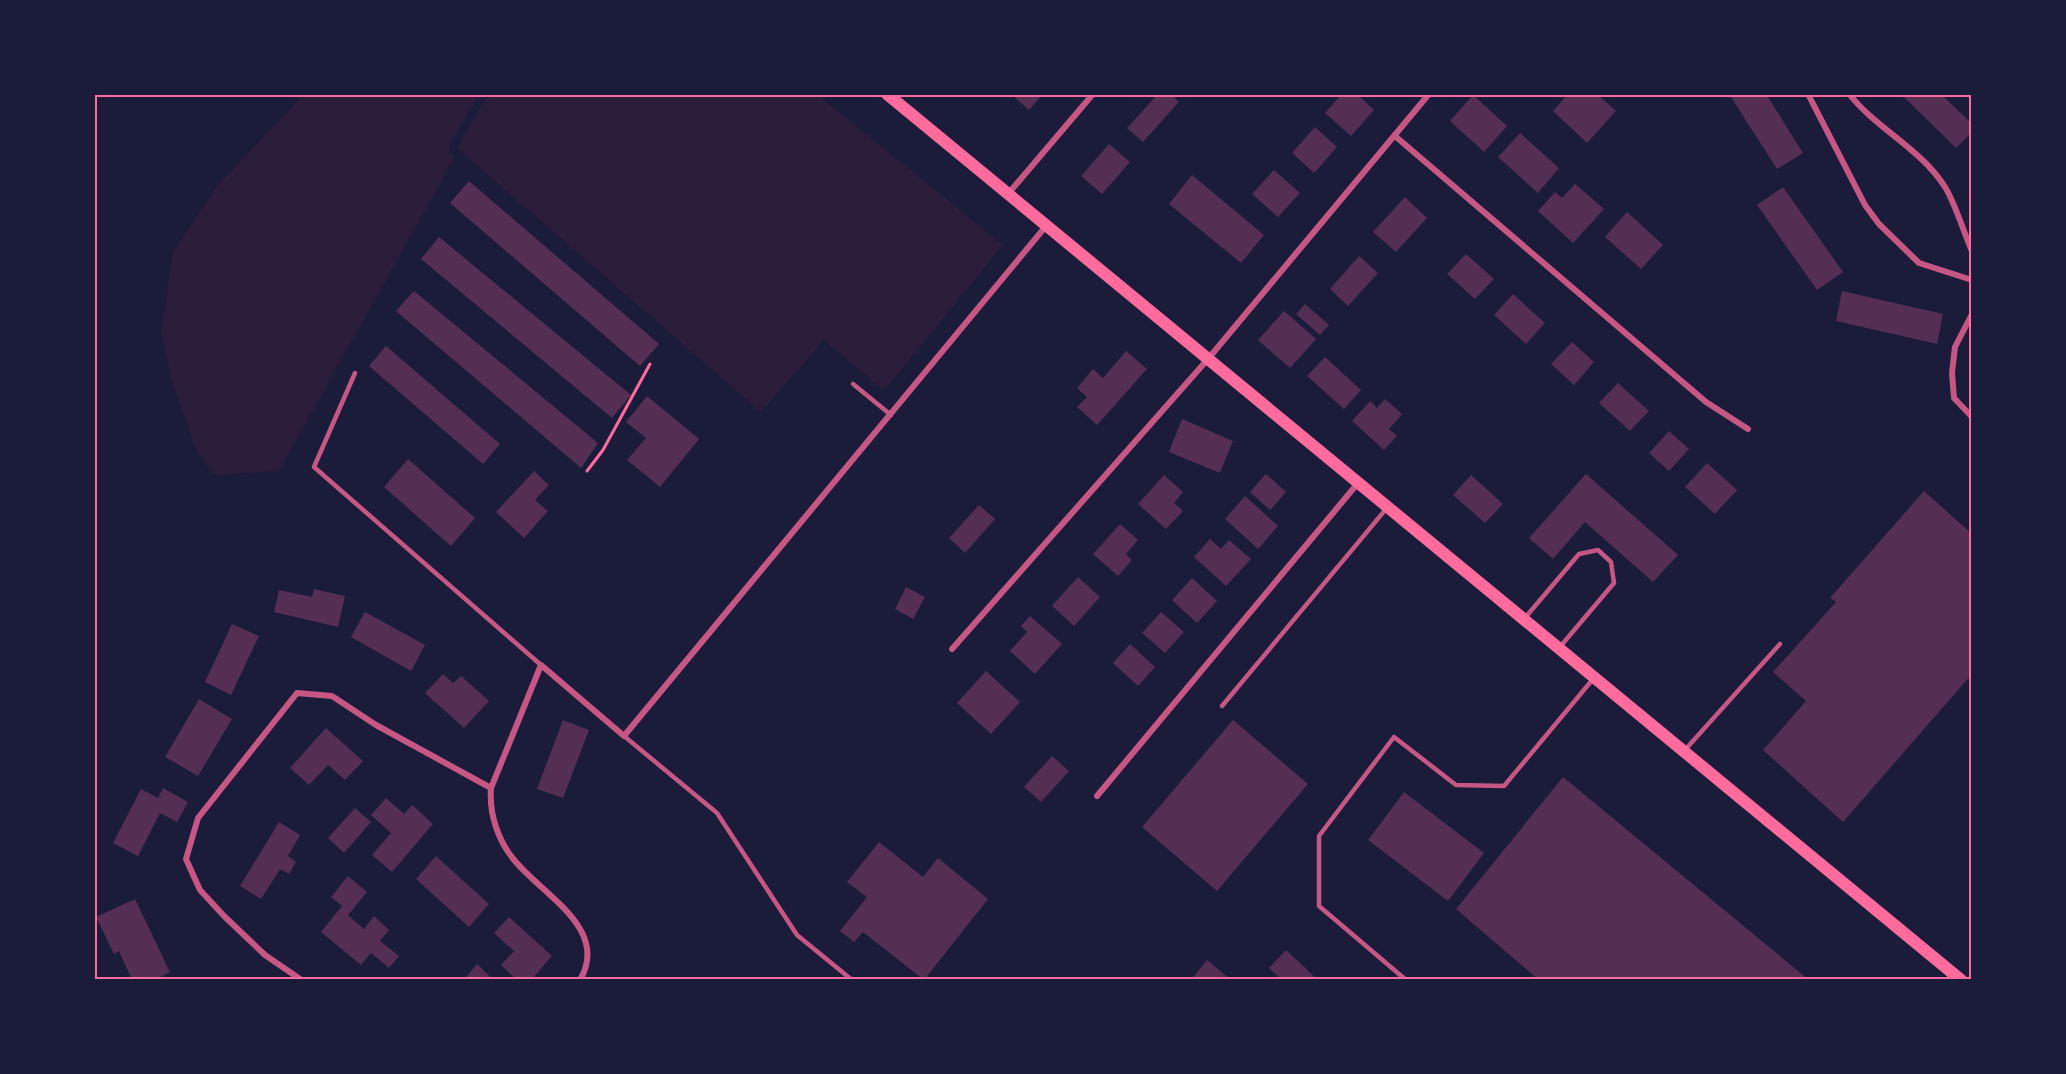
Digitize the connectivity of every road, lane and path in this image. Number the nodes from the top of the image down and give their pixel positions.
1 (887, 94) edge
2 (1093, 94) edge
3 (1429, 94) edge
4 (1808, 94) edge
5 (1849, 94) edge
6 (1395, 136) junction
7 (1008, 194) junction
8 (1047, 226) junction
9 (1971, 251) edge
10 (1971, 280) edge
11 (1971, 314) edge
12 (1208, 359) junction
13 (650, 364) dead end
14 (355, 373) dead end
15 (853, 384) dead end
16 (891, 415) junction
17 (1971, 417) edge
18 (1748, 429) dead end
19 (587, 471) dead end
20 (1358, 483) junction
21 (1388, 507) junction
22 (1524, 619) junction
23 (1780, 644) dead end
24 (1559, 648) junction
25 (952, 649) dead end
26 (541, 665) junction
27 (1594, 677) junction
28 (1222, 706) dead end
29 (624, 736) junction
30 (1684, 751) junction
31 (491, 789) junction
32 (1097, 796) dead end
33 (300, 979) edge
34 (580, 980) edge
35 (852, 980) edge
36 (1406, 980) edge
37 (1961, 980) edge

1 - 7 main road
2 - 7 street
3 - 6 street
4 - 10 street
5 - 9 street
6 - 12 street
6 - 18 street
7 - 8 main road
8 - 12 main road
8 - 16 street
11 - 17 street
12 - 20 main road
12 - 25 street
13 - 19 path
14 - 26 lane
15 - 16 lane
16 - 29 street
20 - 21 main road
20 - 32 street
21 - 22 main road
21 - 28 lane
22 - 24 main road
22 - 24 lane
23 - 30 lane
24 - 27 main road
26 - 29 street
26 - 31 street
27 - 30 main road
27 - 36 lane
29 - 35 lane
30 - 37 main road
31 - 33 street
31 - 34 street

